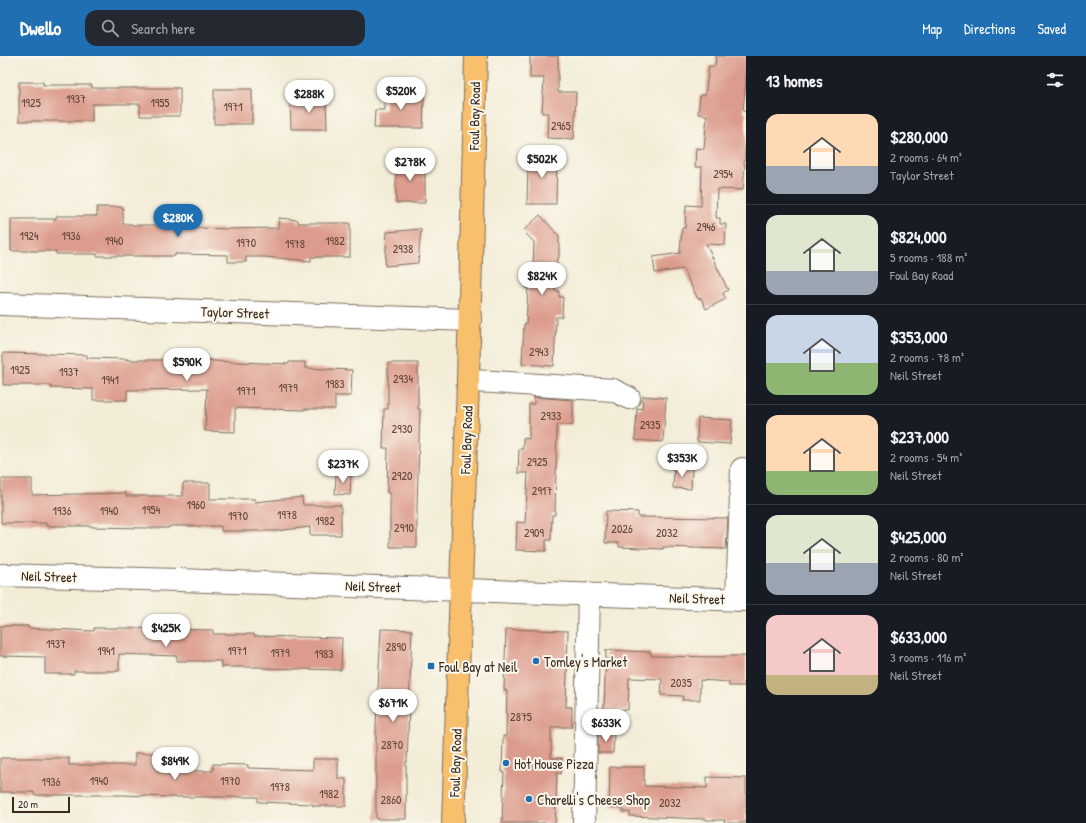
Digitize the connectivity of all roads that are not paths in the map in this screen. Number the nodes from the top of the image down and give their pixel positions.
1 (476, 56) edge
2 (0, 304) edge
3 (470, 320) junction
4 (468, 381) junction
5 (629, 398) dead end
6 (742, 469) dead end
7 (0, 575) edge
8 (461, 589) junction
9 (589, 594) junction
10 (742, 600) edge
11 (452, 823) edge
12 (584, 823) edge

1 - 3 main road, Foul Bay Road
2 - 3 street, Taylor Street
3 - 4 main road, Foul Bay Road
4 - 5 street
4 - 8 main road, Foul Bay Road
6 - 10 street
7 - 8 street, Neil Street
8 - 9 street, Neil Street
8 - 11 main road, Foul Bay Road
9 - 10 street, Neil Street
9 - 12 street

